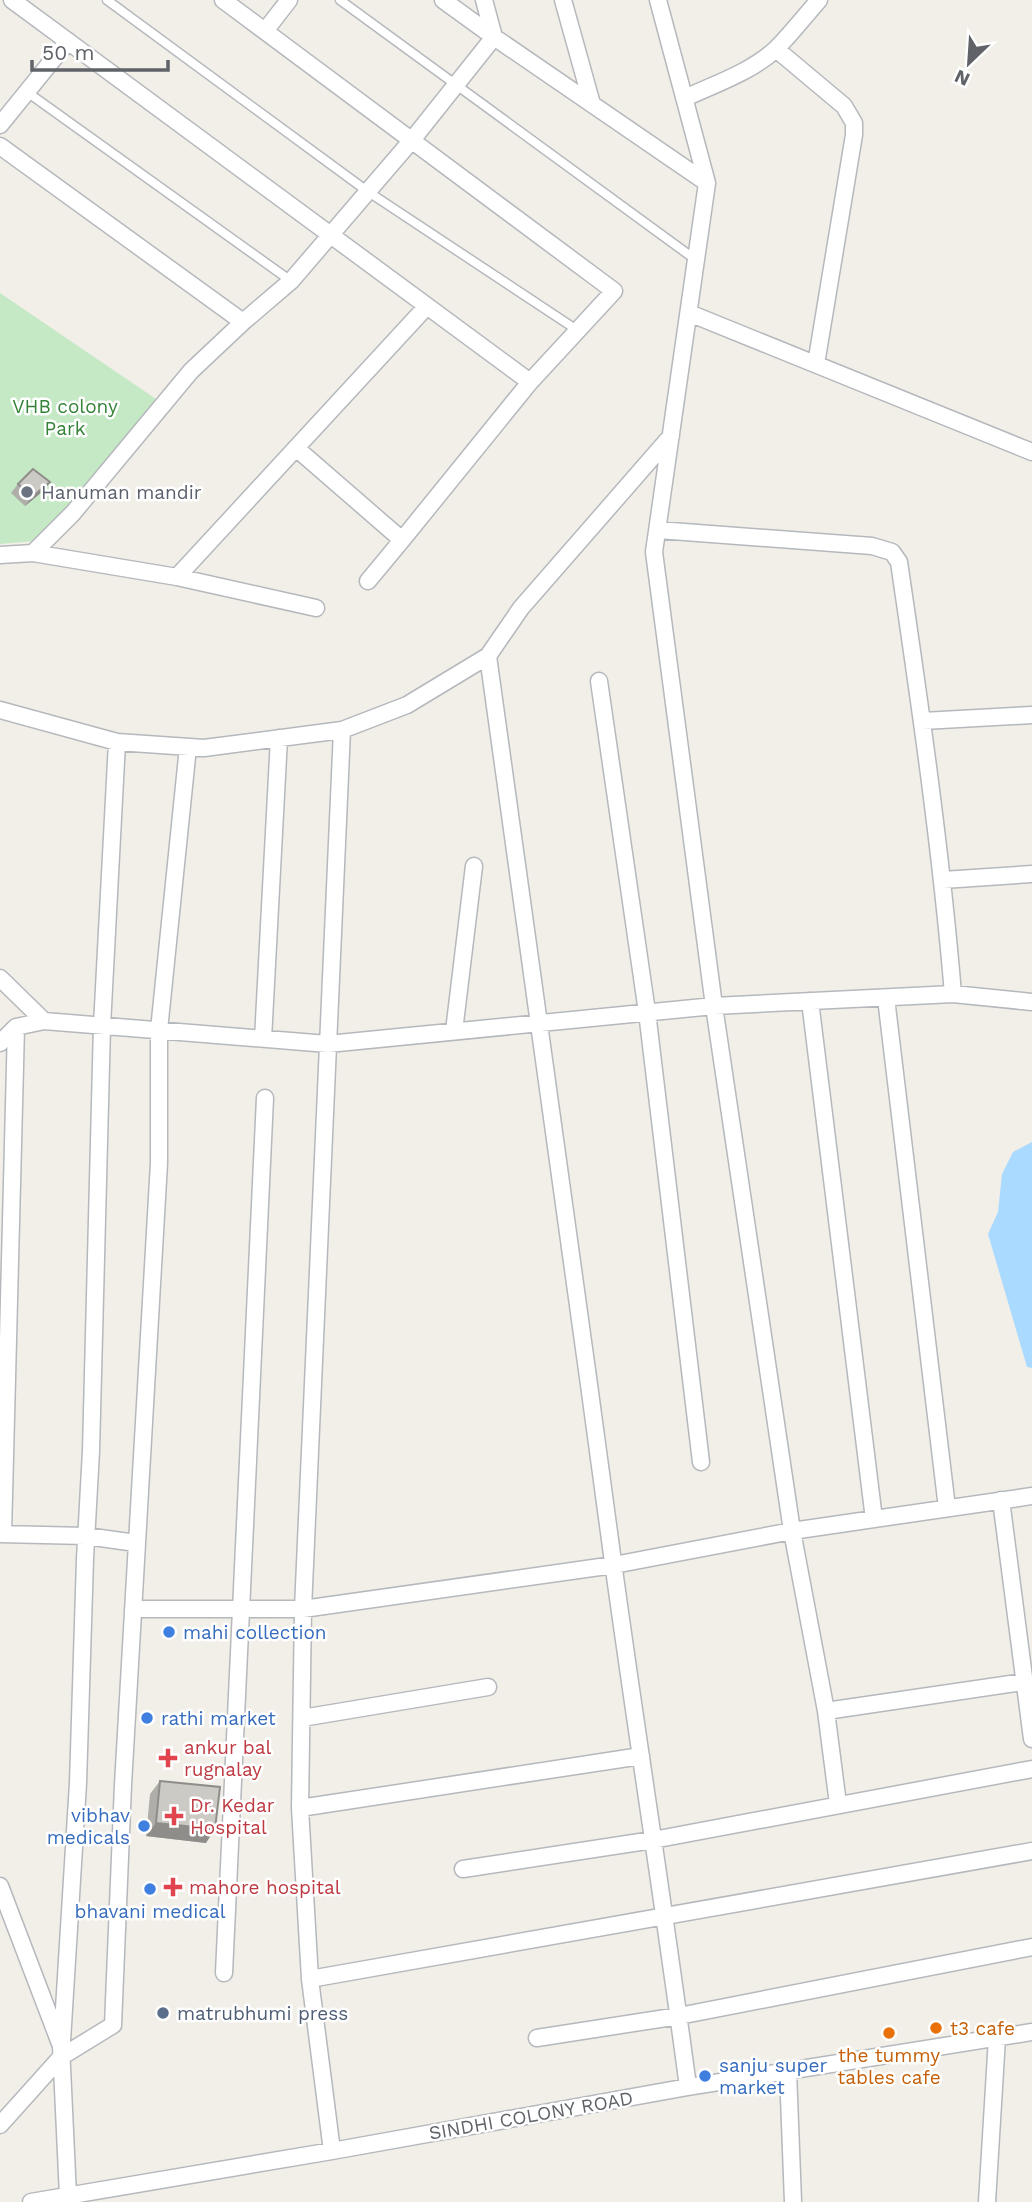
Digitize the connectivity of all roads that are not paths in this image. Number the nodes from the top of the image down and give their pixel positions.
1 (12, 0) edge
2 (107, 0) edge
3 (223, 0) edge
4 (289, 0) edge
5 (340, 0) edge
6 (443, 0) edge
7 (484, 0) edge
8 (563, 0) edge
9 (658, 0) edge
10 (819, 0) edge
11 (265, 31) junction
12 (494, 37) junction
13 (68, 41) junction
14 (776, 49) junction
15 (457, 85) junction
16 (27, 92) junction
17 (685, 98) junction
18 (592, 104) junction
19 (0, 125) edge
20 (412, 140) junction
21 (0, 146) edge
22 (707, 183) junction
23 (367, 191) junction
24 (329, 234) junction
25 (696, 260) junction
26 (291, 281) junction
27 (427, 306) junction
28 (689, 313) junction
29 (243, 322) junction
30 (578, 330) junction
31 (816, 365) junction
32 (530, 382) junction
33 (671, 436) junction
34 (296, 448) junction
35 (1032, 452) edge
36 (658, 530) junction
37 (402, 540) junction
38 (33, 553) junction
39 (0, 555) edge
40 (177, 577) junction
41 (368, 581) dead end
42 (316, 608) dead end
43 (488, 656) junction
44 (599, 681) dead end
45 (0, 710) edge
46 (1032, 715) edge
47 (923, 721) junction
48 (342, 730) junction
49 (279, 738) junction
50 (117, 742) junction
51 (188, 747) junction
52 (474, 866) dead end
53 (1032, 874) edge
54 (943, 880) junction
55 (0, 978) edge
56 (953, 994) junction
57 (886, 998) junction
58 (810, 1001) junction
59 (1032, 1002) edge
60 (714, 1006) junction
61 (647, 1012) junction
62 (44, 1021) junction
63 (541, 1022) junction
64 (102, 1026) junction
65 (16, 1027) junction
66 (159, 1030) junction
67 (454, 1031) junction
68 (263, 1039) junction
69 (0, 1044) edge
70 (328, 1044) junction
71 (264, 1098) dead end
72 (701, 1462) dead end
73 (1032, 1496) edge
74 (1001, 1500) junction
75 (947, 1508) junction
76 (874, 1519) junction
77 (792, 1531) junction
78 (1, 1534) edge
79 (86, 1536) junction
80 (136, 1543) junction
81 (614, 1565) junction
82 (132, 1609) junction
83 (240, 1609) junction
84 (303, 1609) junction
85 (1023, 1682) junction
86 (488, 1687) dead end
87 (1030, 1706) edge
88 (826, 1711) junction
89 (302, 1718) junction
90 (1032, 1739) edge
91 (641, 1756) junction
92 (1032, 1769) edge
93 (838, 1804) junction
94 (300, 1808) junction
95 (653, 1840) junction
96 (1032, 1851) edge
97 (463, 1869) dead end
98 (0, 1886) edge
99 (666, 1916) junction
100 (1032, 1947) edge
101 (224, 1973) dead end
102 (310, 1979) junction
103 (679, 2016) junction
104 (1032, 2032) edge
105 (537, 2038) dead end
106 (997, 2038) junction
107 (61, 2057) junction
108 (788, 2071) junction
109 (688, 2087) junction
110 (0, 2125) edge
111 (331, 2151) junction
112 (68, 2196) junction
113 (32, 2202) edge
114 (793, 2202) edge
115 (987, 2202) edge

1 - 13 street
2 - 23 lane
3 - 11 street
4 - 11 street
5 - 15 lane
6 - 12 street
7 - 12 street
8 - 18 street
9 - 17 street
10 - 14 street
11 - 20 street
12 - 15 street
12 - 18 street
13 - 16 street
13 - 24 street
14 - 17 street
14 - 31 street
15 - 20 street
15 - 25 lane
16 - 19 street
16 - 26 lane
17 - 22 street
18 - 22 street
20 - 23 street
20 - 30 street
21 - 29 street
22 - 25 street
23 - 24 street
23 - 30 lane
24 - 26 street
24 - 27 street
25 - 28 street
26 - 29 street
27 - 32 street
27 - 34 street
28 - 31 street
28 - 33 street
29 - 38 street
30 - 32 street
31 - 35 street
32 - 37 street
33 - 36 street
33 - 43 street
34 - 37 street
34 - 40 street
36 - 47 street
36 - 60 street
37 - 41 street
38 - 39 street
38 - 40 street
40 - 42 street
43 - 48 street
43 - 63 street
44 - 61 street
45 - 50 street
46 - 47 street
47 - 54 street
48 - 49 street
48 - 70 street
49 - 51 street
49 - 68 street
50 - 51 street
50 - 64 street
51 - 66 street
52 - 67 street
53 - 54 street
54 - 56 street
55 - 62 street
56 - 57 street
56 - 59 street
57 - 58 street
57 - 75 street
58 - 60 street
58 - 76 street
60 - 61 street
60 - 77 street
61 - 63 street
61 - 72 street
62 - 64 street
62 - 65 street
63 - 67 street
63 - 81 street
64 - 66 street
64 - 79 street
65 - 69 street
65 - 78 street
66 - 68 street
66 - 80 street
67 - 70 street
68 - 70 street
70 - 84 street
71 - 83 street
73 - 74 street
74 - 75 street
74 - 85 street
75 - 76 street
76 - 77 street
77 - 81 street
77 - 88 street
78 - 79 street
79 - 80 street
79 - 107 street
80 - 82 street
81 - 84 street
81 - 91 street
82 - 83 street
82 - 107 street
83 - 84 street
83 - 101 street
84 - 89 street
85 - 87 street
85 - 88 street
86 - 89 street
87 - 90 street
88 - 93 street
89 - 94 street
91 - 94 street
91 - 95 street
92 - 93 street
93 - 95 street
94 - 102 street
95 - 97 street
95 - 99 street
96 - 99 street
98 - 107 street
99 - 102 street
99 - 103 street
100 - 103 street
102 - 111 street
103 - 105 street
103 - 109 street
104 - 106 street, SINDHI COLONY ROAD
106 - 108 street, SINDHI COLONY ROAD
106 - 115 street
107 - 110 street
107 - 112 street
108 - 109 street, SINDHI COLONY ROAD
108 - 114 street
109 - 111 street, SINDHI COLONY ROAD
111 - 112 street, SINDHI COLONY ROAD
112 - 113 street, SINDHI COLONY ROAD

